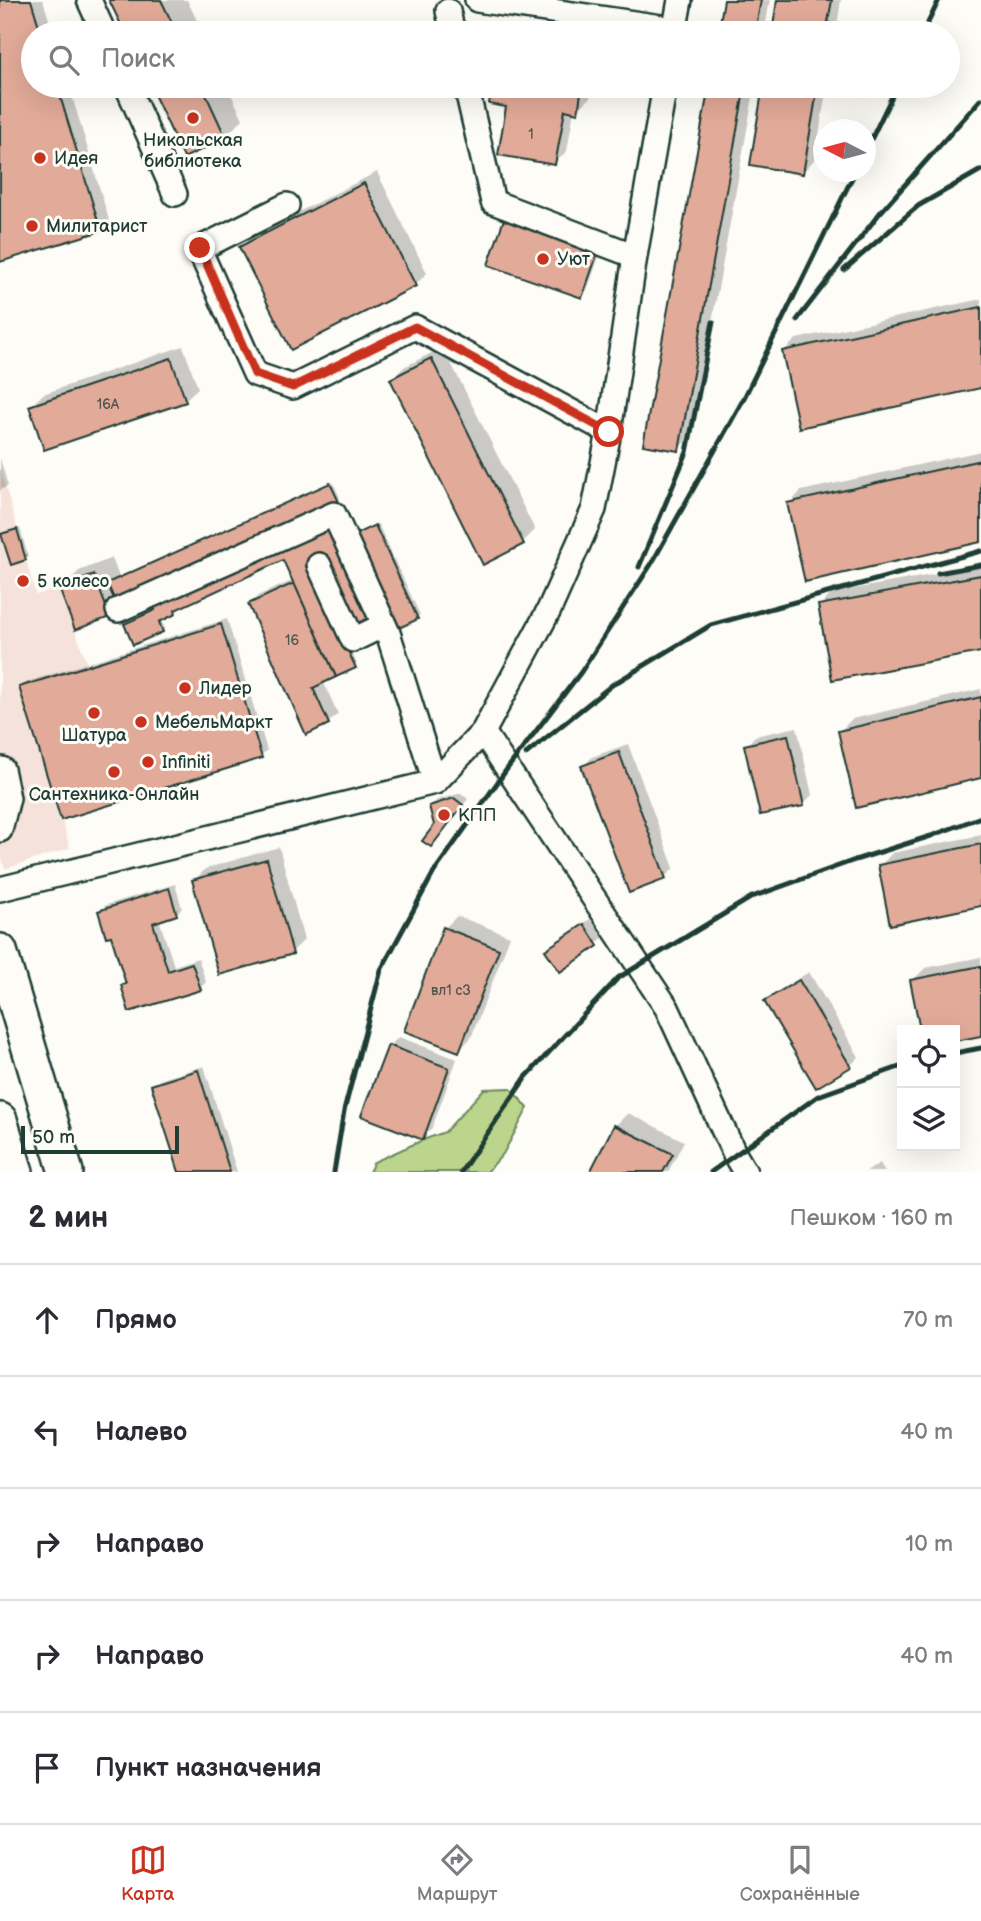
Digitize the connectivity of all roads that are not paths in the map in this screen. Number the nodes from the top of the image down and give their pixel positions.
1 (89, 0) edge
2 (477, 0) edge
3 (680, 0) edge
4 (99, 21) edge
5 (611, 21) edge
6 (677, 21) edge
7 (132, 98) edge
8 (469, 98) edge
9 (663, 98) edge
10 (175, 194) dead end
11 (286, 205) dead end
12 (635, 256) junction
13 (609, 432) junction
14 (319, 565) dead end
15 (118, 610) dead end
16 (384, 625) junction
17 (483, 732) junction
18 (2, 769) edge
19 (435, 782) junction
20 (0, 830) edge
21 (0, 889) edge
22 (0, 951) edge
23 (0, 1119) edge
24 (16, 1172) edge
25 (66, 1172) edge
26 (745, 1172) edge

1 - 4 street
2 - 5 street
3 - 6 street
7 - 10 street
8 - 12 street
9 - 12 street
11 - 13 street
12 - 13 street
13 - 17 street
14 - 16 street
15 - 16 street
16 - 19 street
17 - 19 street
17 - 26 street
18 - 20 street
19 - 21 street
22 - 25 highway
23 - 24 highway

